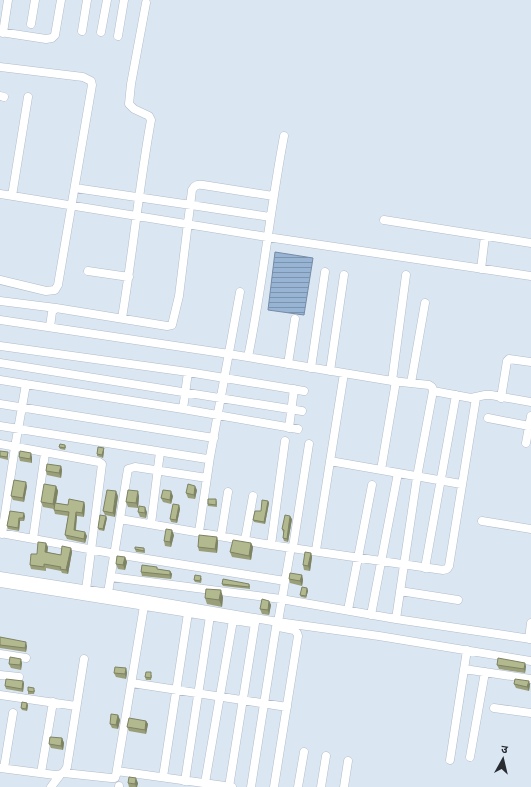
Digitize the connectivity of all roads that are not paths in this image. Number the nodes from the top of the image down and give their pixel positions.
1 (8, 0) edge
2 (35, 0) edge
3 (61, 0) edge
4 (87, 0) edge
5 (106, 0) edge
6 (124, 0) edge
7 (146, 3) dead end
8 (31, 24) dead end
9 (82, 31) dead end
10 (101, 32) dead end
11 (1, 33) edge
12 (118, 36) dead end
13 (0, 67) edge
14 (28, 98) dead end
15 (284, 136) dead end
16 (75, 188) junction
17 (0, 194) edge
18 (12, 196) junction
19 (273, 196) junction
20 (138, 197) junction
21 (191, 204) junction
22 (72, 206) junction
23 (136, 216) junction
24 (270, 217) junction
25 (384, 220) dead end
26 (188, 225) junction
27 (485, 236) junction
28 (267, 237) junction
29 (531, 243) edge
30 (481, 269) junction
31 (88, 271) dead end
32 (325, 272) dead end
33 (406, 274) dead end
34 (344, 275) dead end
35 (531, 276) edge
36 (129, 277) junction
37 (0, 280) edge
38 (240, 292) dead end
39 (0, 301) edge
40 (425, 303) dead end
41 (56, 308) junction
42 (122, 318) junction
43 (295, 318) dead end
44 (0, 320) edge
45 (50, 327) junction
46 (0, 346) edge
47 (229, 354) junction
48 (248, 358) junction
49 (531, 362) edge
50 (0, 363) edge
51 (288, 364) junction
52 (311, 368) junction
53 (330, 371) junction
54 (188, 372) junction
55 (344, 373) junction
56 (225, 379) junction
57 (0, 380) edge
58 (394, 381) junction
59 (411, 383) junction
60 (26, 384) junction
61 (294, 389) junction
62 (186, 391) junction
63 (304, 391) dead end
64 (433, 391) junction
65 (456, 396) junction
66 (221, 397) junction
67 (476, 398) junction
68 (501, 398) junction
69 (531, 402) edge
70 (0, 404) edge
71 (21, 407) junction
72 (183, 409) junction
73 (291, 409) junction
74 (302, 411) dead end
75 (218, 416) junction
76 (531, 416) edge
77 (488, 418) dead end
78 (0, 426) edge
79 (529, 426) junction
80 (289, 428) junction
81 (18, 429) junction
82 (298, 429) dead end
83 (214, 438) junction
84 (285, 441) dead end
85 (526, 443) dead end
86 (0, 444) edge
87 (309, 444) dead end
88 (15, 447) junction
89 (160, 452) junction
90 (45, 453) junction
91 (210, 457) junction
92 (330, 461) junction
93 (381, 470) junction
94 (158, 471) junction
95 (398, 473) junction
96 (417, 477) junction
97 (207, 478) junction
98 (440, 481) junction
99 (461, 484) junction
100 (372, 485) dead end
101 (228, 492) dead end
102 (253, 496) dead end
103 (120, 519) junction
104 (482, 521) dead end
105 (151, 524) junction
106 (531, 529) edge
107 (199, 532) junction
108 (1, 533) edge
109 (222, 536) junction
110 (33, 539) junction
111 (245, 540) junction
112 (270, 544) junction
113 (292, 547) junction
114 (91, 549) junction
115 (316, 550) junction
116 (116, 554) junction
117 (358, 558) junction
118 (382, 561) junction
119 (404, 564) junction
120 (425, 568) junction
121 (0, 576) edge
122 (111, 577) junction
123 (285, 581) junction
124 (0, 583) edge
125 (86, 590) junction
126 (400, 591) junction
127 (108, 593) junction
128 (281, 599) junction
129 (458, 600) dead end
130 (144, 606) junction
131 (348, 610) junction
132 (188, 613) junction
133 (371, 615) junction
134 (210, 616) junction
135 (396, 619) junction
136 (233, 620) junction
137 (531, 623) edge
138 (254, 624) junction
139 (277, 624) junction
140 (530, 639) edge
141 (467, 650) junction
142 (0, 654) edge
143 (26, 658) dead end
144 (84, 659) dead end
145 (531, 661) edge
146 (464, 669) junction
147 (485, 672) junction
148 (0, 675) edge
149 (19, 677) dead end
150 (531, 679) edge
151 (132, 683) junction
152 (176, 690) junction
153 (198, 693) junction
154 (0, 695) edge
155 (220, 697) junction
156 (243, 700) junction
157 (53, 702) junction
158 (265, 704) junction
159 (76, 706) junction
160 (287, 707) junction
161 (494, 708) dead end
162 (13, 713) dead end
163 (531, 713) edge
164 (304, 752) dead end
165 (326, 756) dead end
166 (470, 757) dead end
167 (450, 760) dead end
168 (348, 761) dead end
169 (2, 768) edge
170 (117, 771) junction
171 (41, 774) junction
172 (62, 774) junction
173 (163, 778) junction
174 (185, 781) junction
175 (205, 783) junction
176 (51, 787) edge
177 (231, 787) edge
178 (251, 787) edge
179 (274, 787) edge
180 (298, 787) edge
181 (321, 787) edge
182 (344, 787) edge

1 - 11 street
2 - 8 street
3 - 11 street
4 - 9 street
5 - 10 street
6 - 12 street
7 - 20 street
13 - 16 street
14 - 18 street
15 - 19 street
16 - 20 street
16 - 22 street
17 - 18 street
18 - 22 street
19 - 21 street
19 - 24 street
20 - 21 street
20 - 23 street
21 - 24 street
21 - 26 street
22 - 23 street
22 - 37 street
23 - 26 street
23 - 36 street
24 - 28 street
25 - 27 street
26 - 28 street
26 - 42 street
27 - 29 street
27 - 30 street
28 - 30 street
28 - 48 street
30 - 35 street
31 - 36 street
32 - 52 street
33 - 58 street
34 - 53 street
36 - 42 street
38 - 47 street
39 - 41 street
40 - 59 street
41 - 42 street
41 - 45 street
43 - 51 street
44 - 45 street
45 - 47 street
46 - 54 street
47 - 48 street
47 - 56 street
48 - 51 street
49 - 68 street
50 - 62 street
51 - 52 street
52 - 53 street
53 - 55 street
54 - 56 street
54 - 62 street
55 - 58 street
55 - 92 street
56 - 61 street
56 - 66 street
57 - 60 street
58 - 59 street
58 - 93 street
59 - 64 street
60 - 71 street
60 - 72 street
61 - 63 street
61 - 73 street
62 - 66 street
62 - 72 street
64 - 65 street
64 - 96 street
65 - 67 street
65 - 98 street
66 - 73 street
66 - 75 street
67 - 68 street
67 - 99 street
68 - 69 street
70 - 71 street
71 - 81 street
71 - 83 street
72 - 75 street
73 - 74 street
73 - 80 street
75 - 80 street
75 - 83 street
76 - 79 street
77 - 79 street
78 - 81 street
79 - 85 street
80 - 82 street
81 - 88 street
81 - 89 street
83 - 91 street
84 - 112 street
86 - 88 street
87 - 113 street
88 - 90 street
88 - 108 street
89 - 91 street
89 - 94 street
90 - 110 street
90 - 114 street
91 - 97 street
92 - 93 street
92 - 115 street
93 - 95 street
94 - 97 street
94 - 103 street
94 - 105 street
95 - 96 street
95 - 118 street
96 - 98 street
96 - 119 street
97 - 107 street
98 - 99 street
98 - 120 street
99 - 120 street
100 - 117 street
101 - 109 street
102 - 111 street
103 - 105 street
103 - 116 street
104 - 106 street
105 - 107 street
107 - 109 street
108 - 110 street
109 - 111 street
110 - 114 street
111 - 112 street
112 - 113 street
113 - 115 street
113 - 123 street
114 - 116 street
114 - 125 street
115 - 117 street
116 - 122 street
116 - 123 street
117 - 118 street
117 - 131 street
118 - 119 street
118 - 133 street
119 - 120 street
119 - 126 street
121 - 125 street
122 - 127 street
122 - 128 street
123 - 128 street
124 - 130 street
125 - 127 street
126 - 129 street
126 - 135 street
127 - 139 street
128 - 131 street
128 - 139 street
130 - 132 street
130 - 151 street
131 - 133 street
132 - 134 street
132 - 152 street
133 - 135 street
134 - 136 street
134 - 153 street
135 - 140 street
136 - 138 street
136 - 155 street
137 - 140 street
138 - 139 street
138 - 156 street
139 - 141 street
139 - 158 street
139 - 160 street
141 - 145 street
141 - 146 street
142 - 143 street
144 - 159 street
146 - 147 street
146 - 167 street
147 - 150 street
147 - 166 street
148 - 149 street
151 - 152 street
151 - 170 street
152 - 153 street
152 - 173 street
153 - 155 street
153 - 174 street
154 - 157 street
155 - 156 street
155 - 175 street
156 - 158 street
156 - 177 street
157 - 159 street
157 - 171 street
158 - 160 street
158 - 178 street
159 - 172 street
160 - 179 street
161 - 163 street
162 - 169 street
164 - 180 street
165 - 181 street
168 - 182 street
169 - 171 street
170 - 172 street
170 - 173 street
171 - 172 street
172 - 176 street
173 - 174 street
174 - 175 street
175 - 177 street

